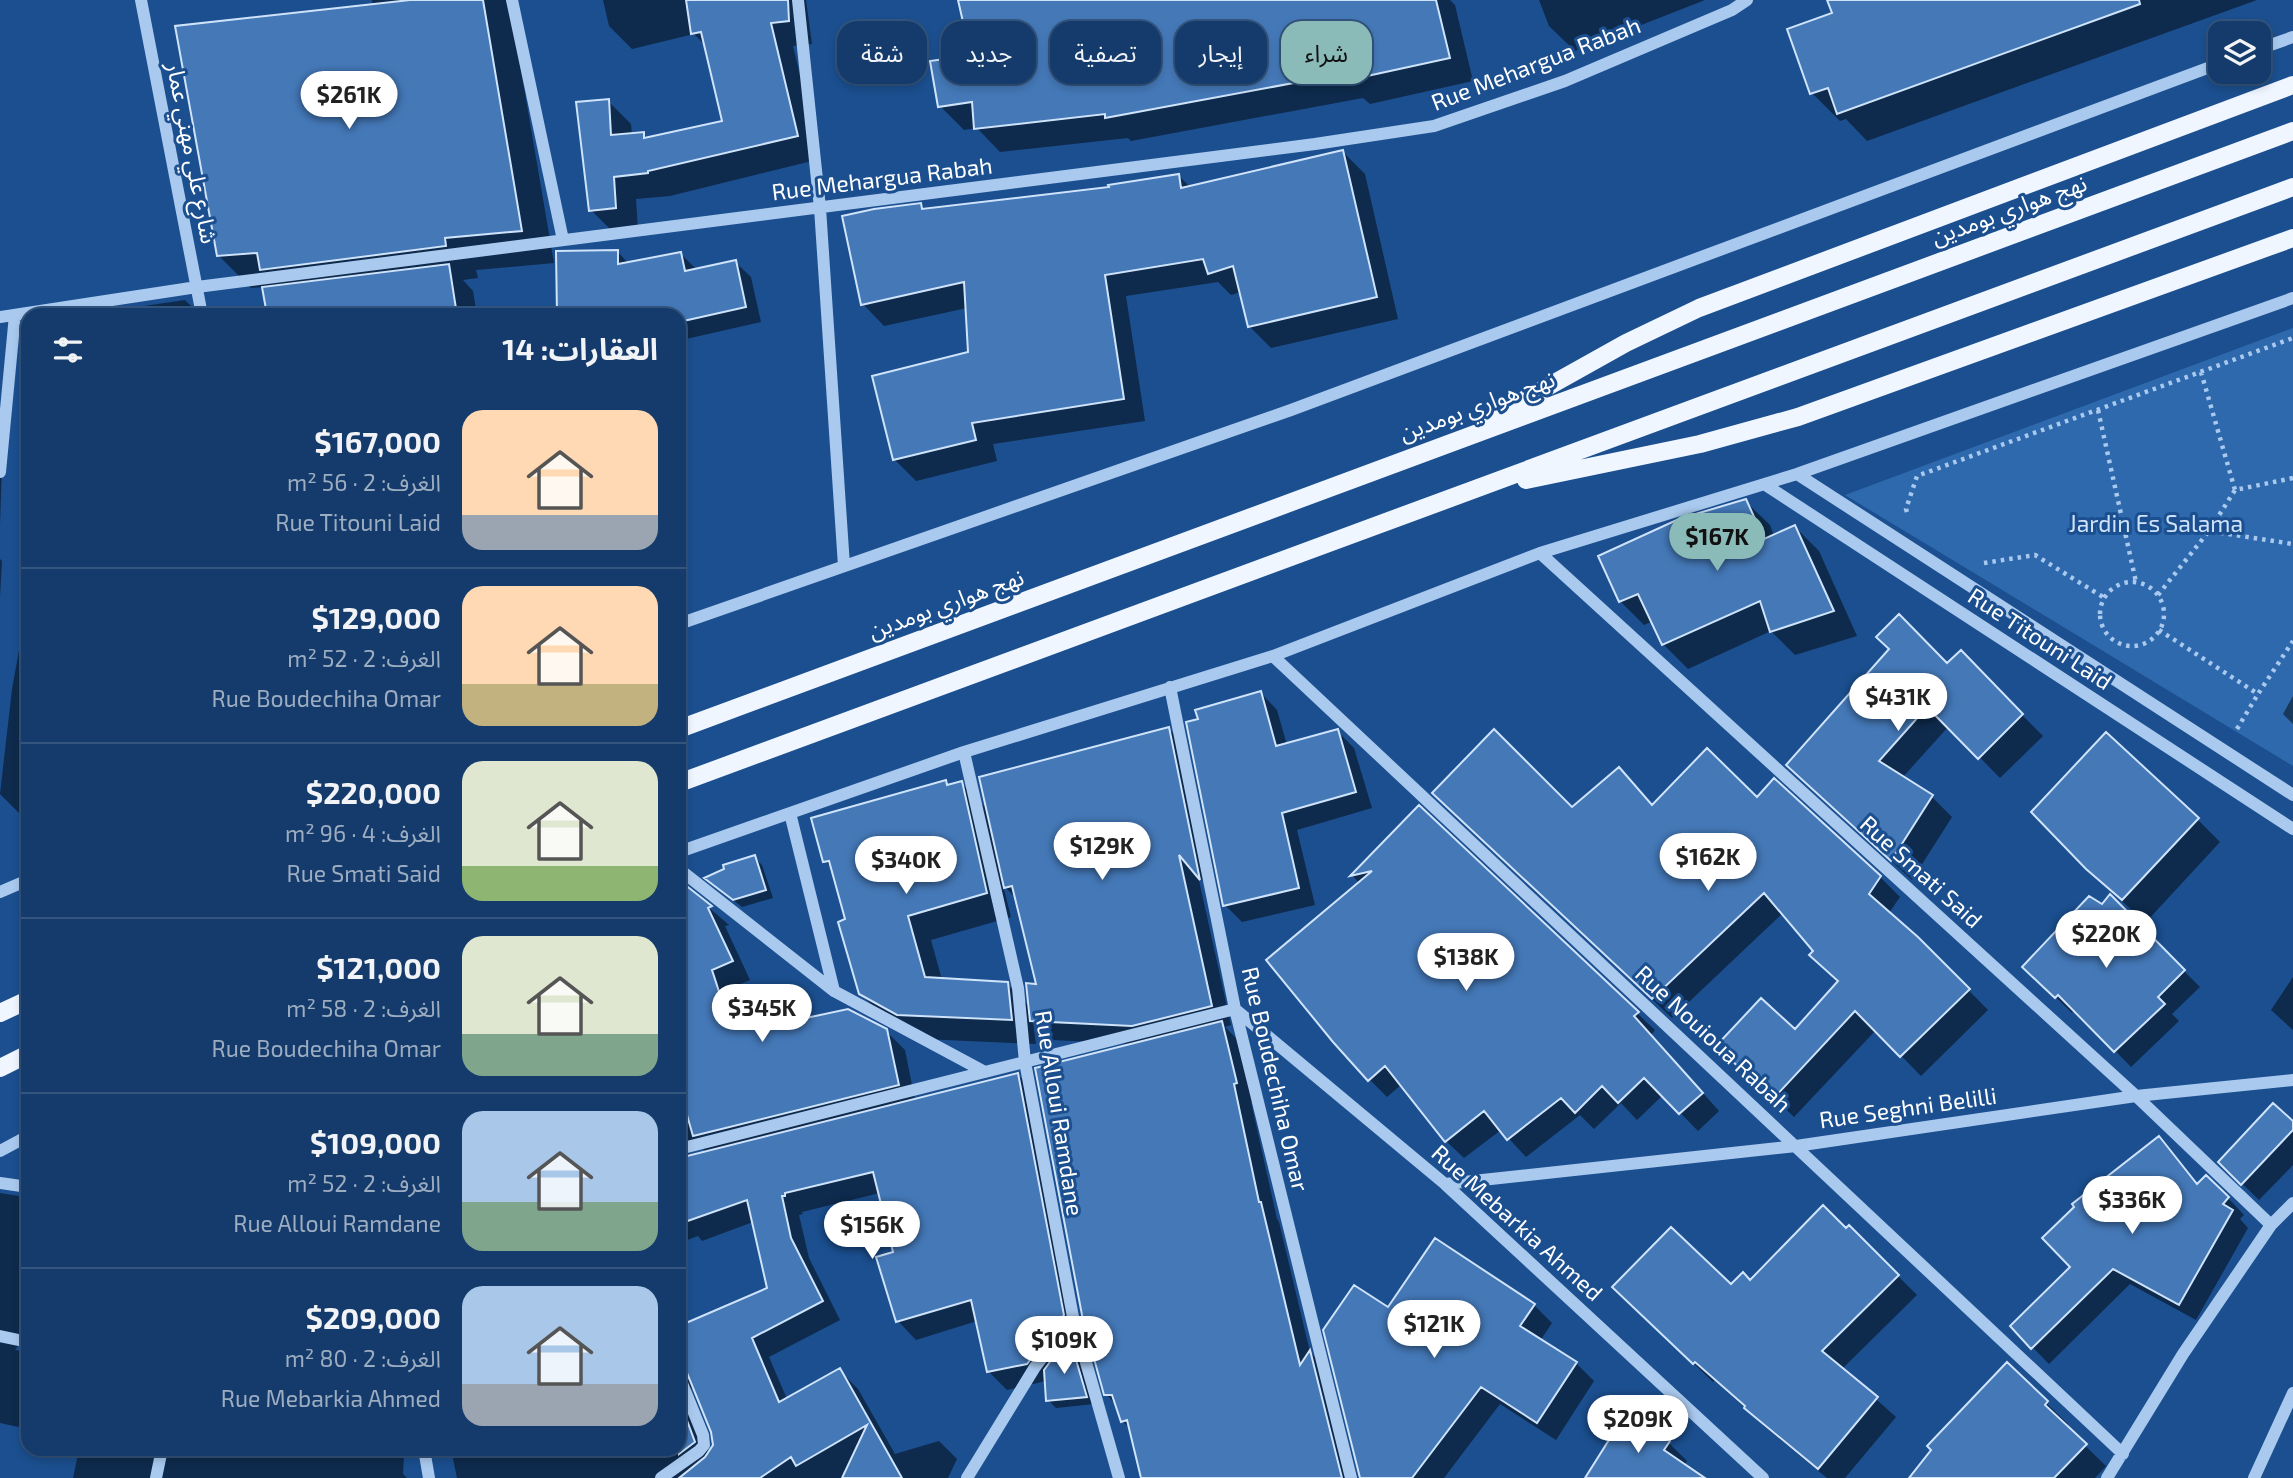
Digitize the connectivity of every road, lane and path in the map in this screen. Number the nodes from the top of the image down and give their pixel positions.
1 (141, 0) edge
2 (512, 0) edge
3 (798, 0) edge
4 (1747, 0) edge
5 (2293, 37) edge
6 (2271, 45) edge
7 (2208, 68) edge
8 (2293, 85) edge
9 (2293, 131) edge
10 (2293, 187) edge
11 (820, 208) junction
12 (2293, 238) edge
13 (563, 240) junction
14 (197, 287) junction
15 (2293, 298) edge
16 (60, 308) edge
17 (201, 308) edge
18 (21, 314) edge
19 (15, 315) junction
20 (0, 317) edge
21 (2293, 338) edge
22 (2200, 373) junction
23 (2098, 410) junction
24 (1442, 446) junction
25 (0, 472) edge
26 (1797, 474) junction
27 (2293, 478) edge
28 (1764, 484) junction
29 (2235, 490) junction
30 (1468, 492) junction
31 (1909, 519) dead end
32 (2209, 531) junction
33 (2293, 544) edge
34 (1540, 553) junction
35 (1975, 564) dead end
36 (844, 566) junction
37 (2136, 582) junction
38 (2158, 594) junction
39 (2104, 597) junction
40 (686, 622) edge
41 (2159, 630) junction
42 (2293, 641) edge
43 (2290, 650) edge
44 (1273, 656) junction
45 (1170, 687) junction
46 (2258, 694) junction
47 (2224, 725) dead end
48 (686, 726) edge
49 (964, 752) junction
50 (686, 780) edge
51 (2293, 795) edge
52 (790, 813) junction
53 (2293, 829) edge
54 (686, 850) edge
55 (686, 875) edge
56 (21, 883) edge
57 (0, 892) edge
58 (834, 991) junction
59 (21, 1003) edge
60 (1235, 1009) junction
61 (0, 1013) edge
62 (21, 1058) edge
63 (1025, 1062) junction
64 (0, 1068) edge
65 (985, 1072) junction
66 (2293, 1080) edge
67 (2136, 1096) junction
68 (21, 1140) edge
69 (1796, 1146) junction
70 (686, 1148) edge
71 (0, 1151) edge
72 (0, 1183) edge
73 (1445, 1184) junction
74 (21, 1186) edge
75 (2293, 1203) edge
76 (2271, 1225) junction
77 (1073, 1317) junction
78 (0, 1336) edge
79 (21, 1340) edge
80 (686, 1393) edge
81 (2293, 1393) edge
82 (2123, 1454) junction
83 (161, 1456) edge
84 (425, 1456) edge
85 (156, 1478) edge
86 (429, 1478) edge
87 (662, 1478) edge
88 (967, 1478) edge
89 (1119, 1478) edge
90 (1352, 1478) edge
91 (1763, 1478) edge
92 (2107, 1478) edge
93 (2254, 1478) edge

1 - 14 street, شارع علي مهني عمار
2 - 13 street
3 - 11 street
4 - 11 street, Rue Mehargua Rabah
5 - 6 street
7 - 36 street
8 - 24 main road
9 - 24 main road, نهج هواري بومدين
10 - 30 main road
11 - 13 street, Rue Mehargua Rabah
11 - 36 street
12 - 30 main road
13 - 14 street, Rue Mehargua Rabah
14 - 16 street, Rue Mehargua Rabah
14 - 17 street, شارع علي مهني عمار
15 - 26 street
18 - 19 street, Rue Mehargua Rabah
19 - 20 street, Rue Mehargua Rabah
19 - 25 street
21 - 22 path
22 - 23 path
22 - 29 path
23 - 31 path
23 - 37 path
24 - 48 main road, نهج هواري بومدين
26 - 28 street
26 - 51 street, Rue Titouni Laid
27 - 29 path
28 - 34 street
28 - 53 street, Rue Titouni Laid
29 - 32 path
30 - 50 main road
32 - 33 path
32 - 38 path
34 - 44 street
34 - 67 street, Rue Smati Said
35 - 39 path
36 - 40 street
37 - 38 path
37 - 39 path
38 - 41 path
39 - 41 path
41 - 46 path
42 - 43 path
43 - 46 path
44 - 45 street
44 - 69 street, Rue Nouioua Rabah
45 - 49 street
45 - 60 street, Rue Boudechiha Omar
46 - 47 path
49 - 52 street
49 - 63 street, Rue Alloui Ramdane
52 - 54 street
52 - 58 street
55 - 58 street
56 - 57 street
58 - 65 street
59 - 61 main road
60 - 63 street
60 - 73 street, Rue Mebarkia Ahmed
60 - 90 street, Rue Boudechiha Omar
62 - 64 main road
63 - 65 street
63 - 77 street, Rue Alloui Ramdane
65 - 70 street
66 - 67 street, Rue Seghni Belilli
67 - 69 street, Rue Seghni Belilli
67 - 76 street, Rue Smati Said
68 - 71 street
69 - 73 street, Rue Seghni Belilli
69 - 82 street, Rue Nouioua Rabah
72 - 74 street
73 - 91 street, Rue Mebarkia Ahmed
75 - 76 street
76 - 82 street
77 - 88 street
77 - 89 street, Rue Alloui Ramdane
78 - 79 street
80 - 87 street
81 - 93 street
82 - 92 street
83 - 85 street
84 - 86 street

